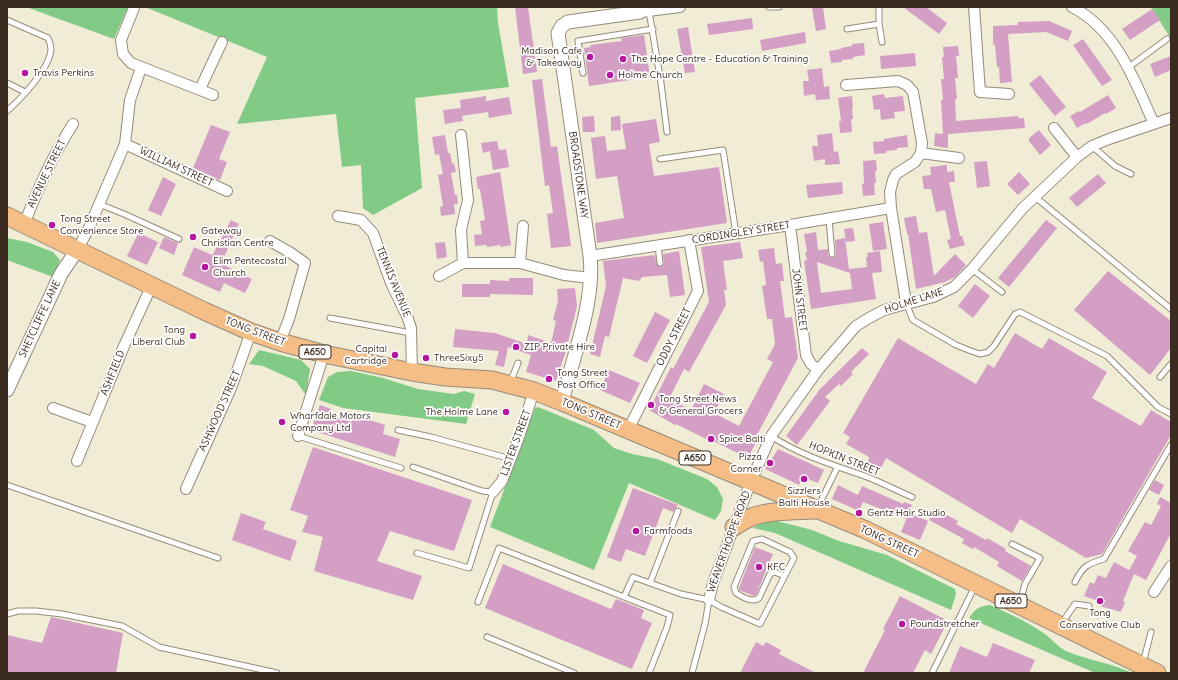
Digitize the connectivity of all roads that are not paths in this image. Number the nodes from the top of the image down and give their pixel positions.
1 (680, 7) edge
2 (769, 7) edge
3 (779, 7) edge
4 (879, 7) edge
5 (974, 7) edge
6 (1072, 7) edge
7 (134, 8) dead end
8 (643, 10) edge
9 (7, 20) edge
10 (879, 24) junction
11 (653, 29) junction
12 (847, 29) dead end
13 (1167, 39) dead end
14 (222, 42) dead end
15 (882, 42) dead end
16 (1129, 67) junction
17 (141, 68) junction
18 (583, 73) dead end
19 (7, 83) edge
20 (846, 85) dead end
21 (200, 89) junction
22 (25, 92) junction
23 (1009, 94) dead end
24 (214, 95) dead end
25 (7, 111) edge
26 (1171, 118) edge
27 (73, 124) dead end
28 (1154, 124) junction
29 (1054, 128) dead end
30 (667, 132) dead end
31 (461, 135) dead end
32 (125, 144) junction
33 (1092, 146) junction
34 (921, 153) junction
35 (1077, 157) junction
36 (959, 158) dead end
37 (660, 159) dead end
38 (1131, 174) dead end
39 (227, 191) dead end
40 (1034, 196) junction
41 (99, 204) junction
42 (891, 208) junction
43 (7, 216) edge
44 (338, 216) dead end
45 (829, 219) junction
46 (24, 225) junction
47 (790, 225) junction
48 (523, 226) dead end
49 (736, 234) junction
50 (179, 239) dead end
51 (689, 240) junction
52 (270, 241) dead end
53 (658, 244) junction
54 (77, 250) junction
55 (832, 254) dead end
56 (590, 256) junction
57 (463, 263) junction
58 (520, 263) junction
59 (660, 263) dead end
60 (972, 269) junction
61 (439, 276) dead end
62 (591, 278) junction
63 (151, 287) junction
64 (1002, 292) dead end
65 (906, 304) junction
66 (1171, 309) edge
67 (330, 318) dead end
68 (251, 332) junction
69 (411, 333) junction
70 (280, 342) junction
71 (324, 354) junction
72 (518, 363) dead end
73 (1171, 364) edge
74 (818, 370) junction
75 (412, 372) junction
76 (1160, 377) dead end
77 (510, 384) junction
78 (7, 390) edge
79 (534, 391) junction
80 (562, 402) junction
81 (54, 408) dead end
82 (1171, 414) edge
83 (92, 422) junction
84 (398, 430) dead end
85 (628, 430) junction
86 (298, 436) joint
87 (771, 436) junction
88 (1171, 445) edge
89 (511, 459) junction
90 (77, 460) dead end
91 (413, 467) dead end
92 (401, 468) dead end
93 (837, 468) junction
94 (751, 482) junction
95 (7, 485) edge
96 (186, 489) dead end
97 (493, 492) junction
98 (912, 497) dead end
99 (817, 510) junction
100 (678, 511) dead end
101 (734, 527) junction
102 (1012, 544) dead end
103 (417, 553) dead end
104 (218, 558) dead end
105 (1171, 566) edge
106 (785, 576) junction
107 (1075, 582) dead end
108 (650, 583) junction
109 (976, 584) junction
110 (1154, 592) dead end
111 (624, 597) junction
112 (709, 600) junction
113 (478, 602) dead end
114 (1019, 605) junction
115 (1089, 606) dead end
116 (7, 614) edge
117 (1061, 626) junction
118 (1151, 632) dead end
119 (487, 637) dead end
120 (1153, 671) edge
121 (277, 673) edge
122 (574, 673) edge
123 (649, 673) edge
124 (692, 673) edge
125 (932, 673) edge

1 - 8 street
2 - 3 lane
4 - 10 lane
5 - 23 street
6 - 16 street
7 - 17 street
8 - 11 lane
8 - 56 street, BROADSTONE WAY
9 - 22 lane
10 - 12 lane
10 - 15 lane
11 - 18 lane
11 - 30 lane
13 - 16 lane
14 - 21 street
16 - 28 street
17 - 21 street
17 - 32 street
19 - 22 lane
20 - 34 street
21 - 24 street
22 - 25 lane
26 - 28 street, HOLME LANE
27 - 46 street, AVENUE STREET
28 - 33 street, HOLME LANE
29 - 35 street
31 - 57 street
32 - 39 street, WILLIAM STREET
32 - 41 street
33 - 35 street, HOLME LANE
33 - 38 lane
34 - 36 street
34 - 42 street
35 - 40 street, HOLME LANE
37 - 49 lane
40 - 60 street, HOLME LANE
40 - 66 lane
41 - 50 lane
41 - 54 street
42 - 45 street, CORDINGLEY STREET
42 - 65 street
43 - 46 highway, TONG STREET / A650
44 - 69 street, TENNIS AVENUE
45 - 47 street, CORDINGLEY STREET
45 - 55 lane
46 - 54 highway, TONG STREET / A650
47 - 49 street, CORDINGLEY STREET
47 - 74 street, JOHN STREET
48 - 58 street
49 - 51 street, CORDINGLEY STREET
51 - 53 street, CORDINGLEY STREET
51 - 85 street, ODDY STREET
52 - 70 street
53 - 56 street, CORDINGLEY STREET
53 - 59 lane
54 - 63 highway, TONG STREET / A650
54 - 78 street, SHETCLIFFE LANE
56 - 62 street, BROADSTONE WAY
57 - 58 street
57 - 61 street
58 - 62 street
60 - 64 lane
60 - 65 street, HOLME LANE
62 - 80 street, BROADSTONE WAY
63 - 68 highway, TONG STREET / A650
63 - 83 street, ASHFIELD
65 - 74 street, HOLME LANE
65 - 82 lane
67 - 69 lane
68 - 70 highway, TONG STREET / A650
68 - 96 street, ASHWOOD STREET
69 - 75 street, TENNIS AVENUE
70 - 71 highway, TONG STREET / A650
71 - 75 highway, TONG STREET / A650
71 - 86 street
72 - 77 lane
73 - 76 lane
74 - 87 street, HOLME LANE
75 - 77 highway, TONG STREET / A650
77 - 79 highway, TONG STREET / A650
79 - 80 highway, TONG STREET / A650
79 - 89 street, LISTER STREET
80 - 85 highway, TONG STREET / A650
81 - 83 street
83 - 90 street, ASHFIELD
84 - 89 lane
85 - 94 highway, TONG STREET / A650
86 - 92 lane
87 - 93 lane, HOPKIN STREET
87 - 94 street, HOLME LANE
88 - 107 lane
89 - 97 street, LISTER STREET
91 - 97 lane
93 - 98 lane, HOPKIN STREET
93 - 99 lane
94 - 99 highway, TONG STREET / A650
94 - 101 street, WEAVERTHORPE ROAD
95 - 104 lane
97 - 103 lane
99 - 101 highway
99 - 109 highway, TONG STREET / A650
100 - 108 lane
101 - 112 street, WEAVERTHORPE ROAD
102 - 114 lane
105 - 110 street
106 - 106 lane
106 - 112 lane
108 - 111 lane
108 - 112 lane
109 - 114 highway, TONG STREET / A650
109 - 125 lane
111 - 113 lane
111 - 123 lane
112 - 124 lane, WEAVERTHORPE ROAD
114 - 117 highway, TONG STREET / A650
115 - 117 lane
116 - 121 lane
117 - 120 highway, TONG STREET / A650
118 - 120 lane
119 - 122 lane

